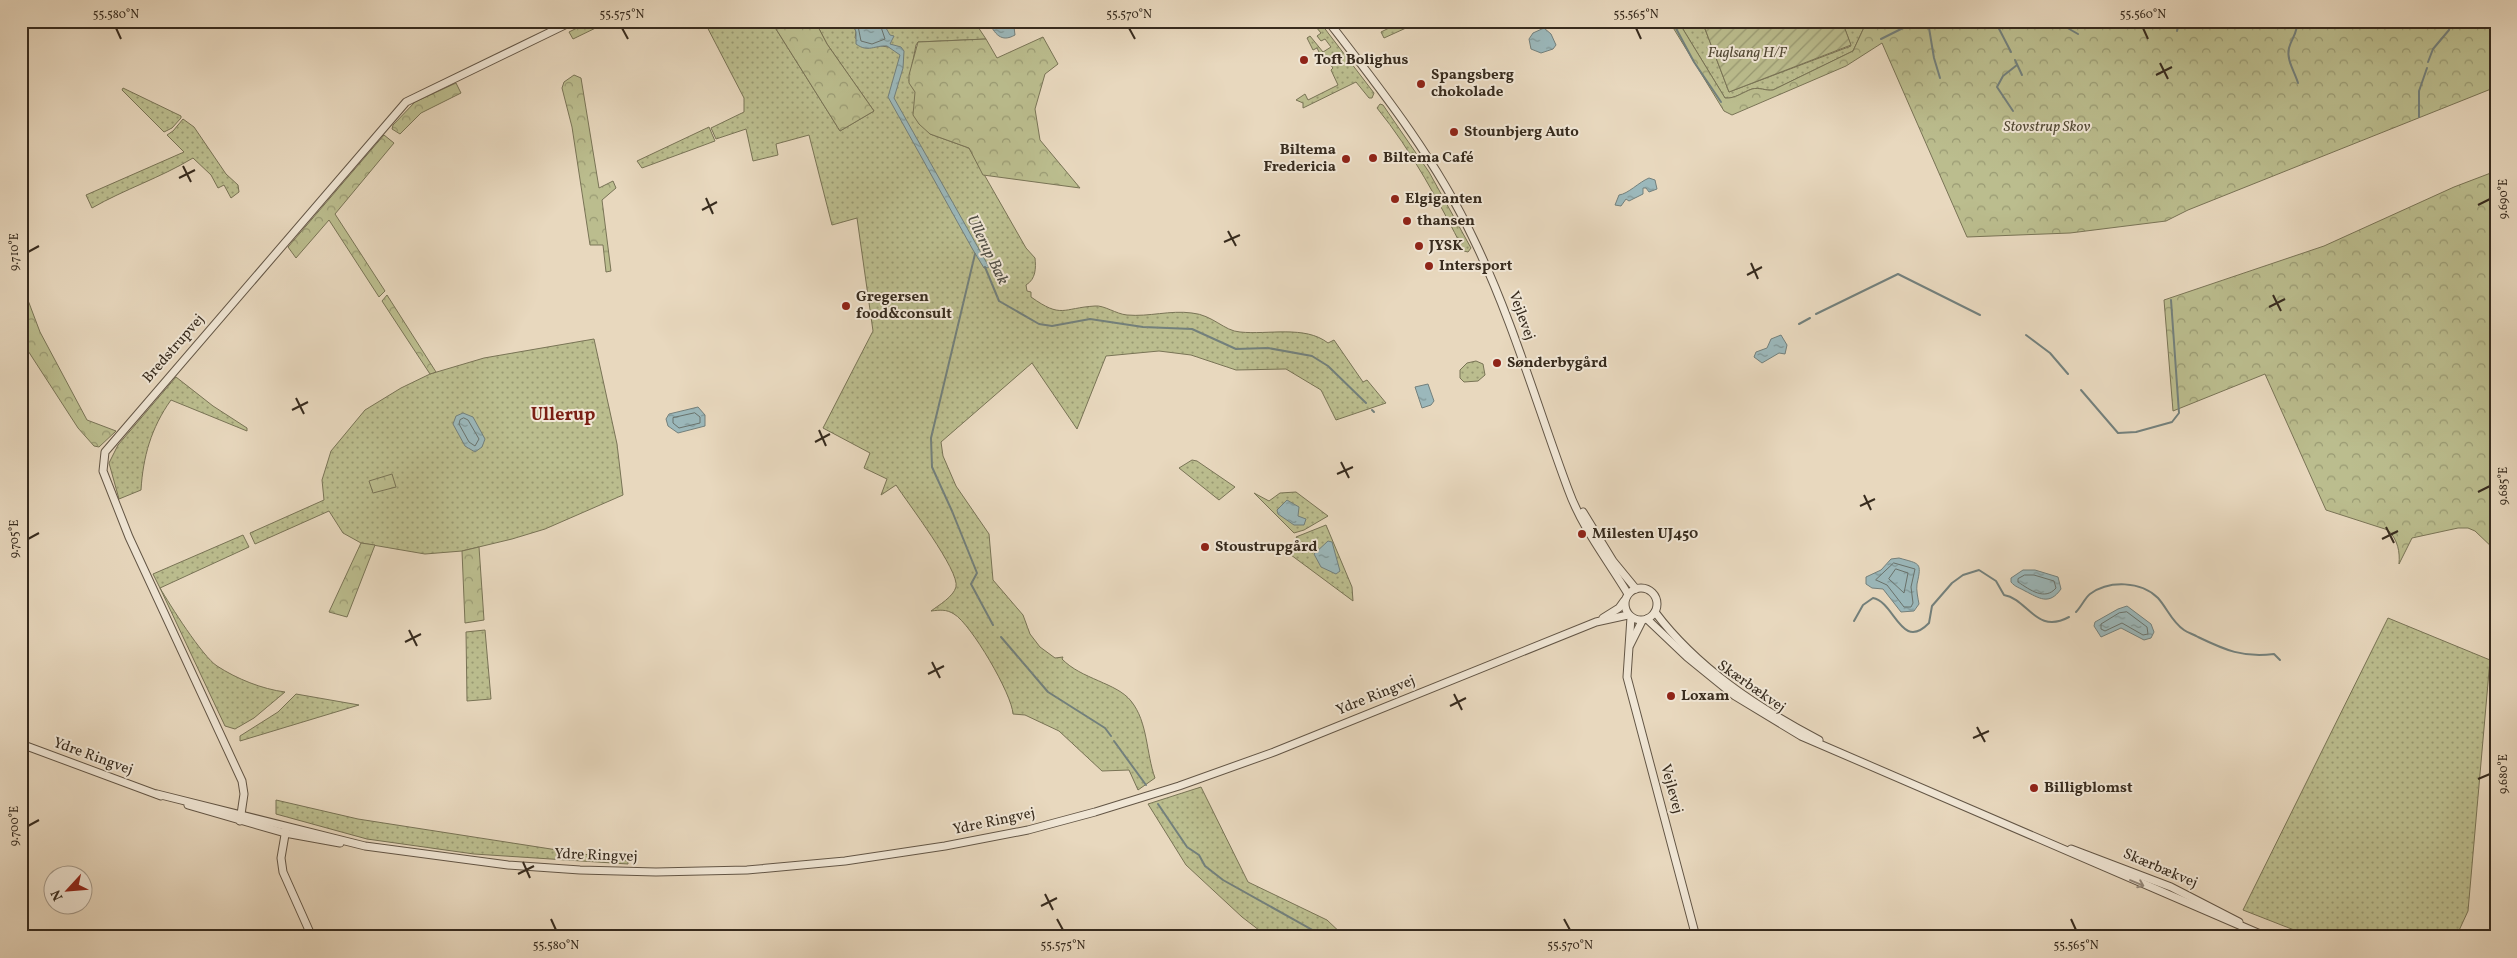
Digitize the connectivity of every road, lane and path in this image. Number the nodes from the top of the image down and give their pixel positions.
1 (573, 21) edge
2 (1328, 21) edge
3 (1566, 481) junction
4 (1636, 589) junction
5 (1628, 594) junction
6 (1624, 602) junction
7 (1655, 612) junction
8 (1630, 616) junction
9 (1645, 620) junction
10 (1596, 622) junction
11 (1628, 648) junction
12 (21, 744) edge
13 (1852, 758) junction
14 (240, 818) junction
15 (286, 830) junction
16 (312, 937) edge
17 (1696, 937) edge
18 (2267, 937) edge

1 - 14 street, Bredstrupvej
2 - 3 street, Vejlevej
3 - 4 street, Vejlevej
3 - 5 street, Vejlevej
4 - 5 street
4 - 7 street
5 - 6 street
6 - 8 street
6 - 10 street, Ydre Ringvej
7 - 9 street
7 - 13 street, Skærbækvej
8 - 9 street
8 - 10 street, Ydre Ringvej
8 - 11 street, Vejlevej
9 - 11 street, Vejlevej
9 - 13 street, Skærbækvej
10 - 15 street, Ydre Ringvej
11 - 17 street, Vejlevej
12 - 14 street, Ydre Ringvej
13 - 18 street, Skærbækvej
14 - 15 street, Ydre Ringvej
15 - 16 street

